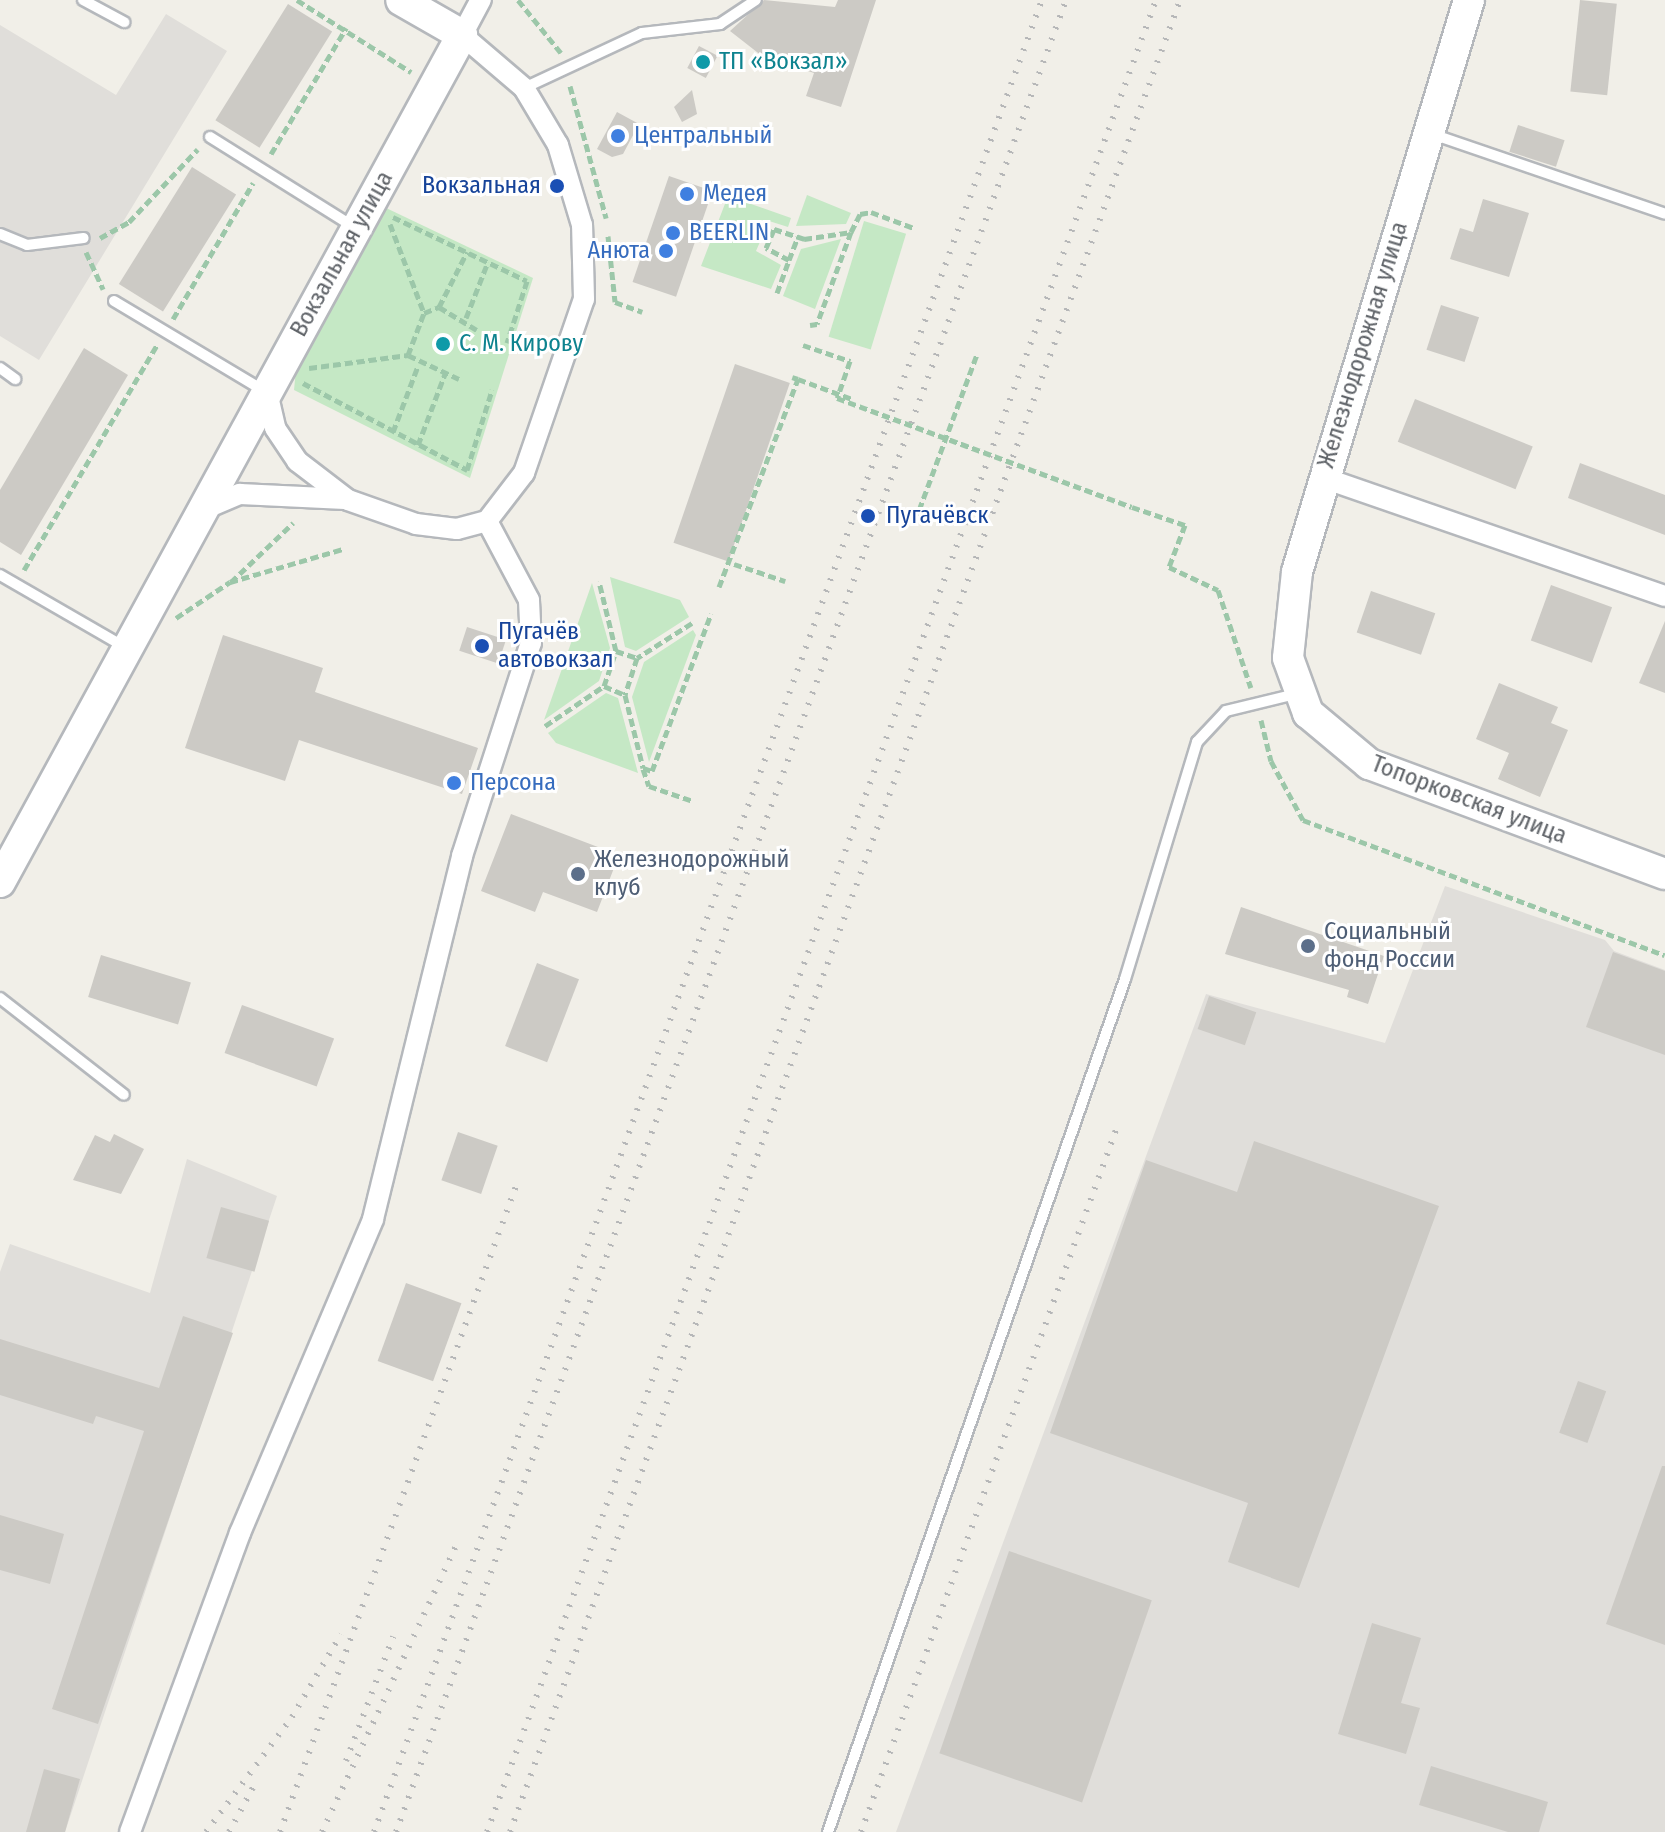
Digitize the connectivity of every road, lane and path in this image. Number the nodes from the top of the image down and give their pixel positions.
1 (83, 0) edge
2 (297, 0) edge
3 (401, 0) edge
4 (481, 0) edge
5 (756, 0) edge
6 (1469, 0) edge
7 (124, 22) dead end
8 (346, 28) junction
9 (462, 35) junction
10 (419, 78) dead end
11 (524, 88) junction
12 (1427, 133) junction
13 (210, 137) joint
14 (262, 169) junction
15 (386, 214) junction
16 (1665, 214) edge
17 (368, 228) junction
18 (914, 228) dead end
19 (851, 232) junction
20 (0, 234) edge
21 (798, 237) junction
22 (84, 238) junction
23 (467, 252) junction
24 (789, 260) junction
25 (488, 262) junction
26 (777, 293) dead end
27 (114, 301) joint
28 (439, 307) junction
29 (424, 313) junction
30 (466, 318) junction
31 (810, 325) dead end
32 (477, 330) dead end
33 (165, 332) junction
34 (507, 343) dead end
35 (803, 345) dead end
36 (977, 354) dead end
37 (408, 355) junction
38 (418, 366) junction
39 (0, 368) edge
40 (445, 374) junction
41 (15, 379) dead end
42 (459, 379) dead end
43 (492, 390) dead end
44 (267, 392) junction
45 (852, 399) dead end
46 (392, 432) junction
47 (946, 438) junction
48 (418, 445) junction
49 (1324, 478) junction
50 (348, 500) junction
51 (204, 509) junction
52 (487, 521) junction
53 (915, 521) dead end
54 (293, 523) dead end
55 (343, 549) dead end
56 (734, 564) junction
57 (1169, 567) dead end
58 (0, 575) edge
59 (599, 581) dead end
60 (785, 581) dead end
61 (230, 582) junction
62 (15, 584) junction
63 (719, 587) dead end
64 (1665, 596) edge
65 (711, 614) dead end
66 (144, 620) junction
67 (692, 623) dead end
68 (127, 648) junction
69 (616, 651) junction
70 (637, 658) junction
71 (604, 686) junction
72 (1297, 694) junction
73 (625, 695) junction
74 (545, 726) dead end
75 (643, 768) junction
76 (693, 801) dead end
77 (1665, 874) edge
78 (0, 882) edge
79 (0, 998) edge
80 (124, 1095) dead end
81 (130, 1832) edge
82 (828, 1832) edge

1 - 7 lane
2 - 8 path
3 - 9 street
4 - 9 street, Вокзальная улица
5 - 11 lane
6 - 12 street, Железнодорожная улица
8 - 10 path
8 - 14 path
9 - 11 street
9 - 17 street, Вокзальная улица
11 - 52 street
12 - 16 lane
12 - 49 street, Железнодорожная улица
13 - 14 lane
13 - 22 path
14 - 17 lane
14 - 33 path
15 - 17 path
15 - 23 path
15 - 29 path
17 - 44 street, Вокзальная улица
18 - 19 path
19 - 21 path
19 - 31 path
20 - 22 lane
21 - 24 path
21 - 24 path
22 - 27 path
23 - 25 path
23 - 28 path
24 - 26 path
25 - 30 path
25 - 34 path
27 - 33 lane
28 - 29 path
28 - 30 path
29 - 37 path
30 - 32 path
33 - 44 lane
33 - 62 path
35 - 47 path, bridge
36 - 47 path
37 - 38 path
37 - 46 path
38 - 40 path
38 - 46 path
39 - 41 lane
40 - 42 path
40 - 48 path
43 - 48 path
44 - 50 street
44 - 51 street, Вокзальная улица
45 - 56 path
46 - 48 path
47 - 53 path
47 - 57 path, bridge
49 - 64 street
49 - 72 street, Железнодорожная улица
50 - 51 street
50 - 52 street
51 - 66 street, Вокзальная улица
52 - 81 street
54 - 61 path
55 - 61 path
56 - 60 path
56 - 63 path
58 - 62 lane
59 - 69 path
61 - 66 path
62 - 68 lane
65 - 75 path
66 - 68 street
67 - 70 path
68 - 78 street
69 - 70 path
69 - 71 path
70 - 73 path
71 - 73 path
71 - 74 path
72 - 77 street, Топорковская улица
72 - 82 lane
73 - 75 path
75 - 76 path
79 - 80 lane

